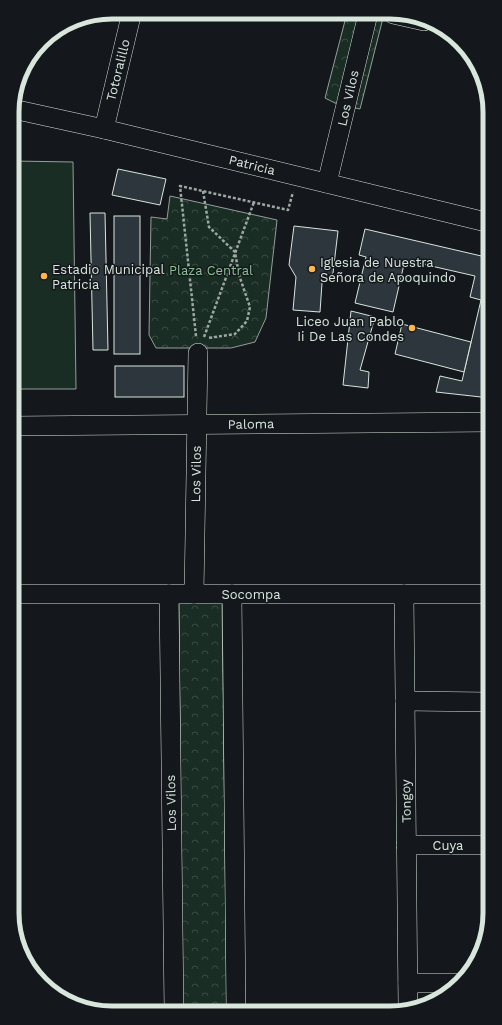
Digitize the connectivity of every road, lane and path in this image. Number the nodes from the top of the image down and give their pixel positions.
1 (130, 19) edge
2 (367, 19) edge
3 (19, 110) edge
4 (104, 129) junction
5 (297, 176) junction
6 (327, 183) junction
7 (203, 191) junction
8 (254, 202) junction
9 (483, 221) edge
10 (235, 252) junction
11 (200, 346) junction
12 (483, 422) edge
13 (196, 425) junction
14 (19, 426) edge
15 (19, 594) edge
16 (169, 594) junction
17 (194, 594) junction
18 (232, 594) junction
19 (404, 594) junction
20 (483, 594) edge
21 (405, 701) junction
22 (483, 702) edge
23 (406, 845) junction
24 (483, 845) edge
25 (408, 982) junction
26 (451, 983) edge
27 (408, 1004) edge
28 (174, 1006) edge
29 (236, 1006) edge

1 - 4 street, Totoralillo
2 - 6 street, Los Vilos
3 - 4 street, Patricia
4 - 5 street, Patricia
5 - 6 street, Patricia
5 - 8 path
6 - 9 street, Patricia
7 - 8 path
7 - 10 path
7 - 11 path
8 - 10 path
10 - 11 path
10 - 11 path
11 - 13 street, Los Vilos
12 - 13 street, Paloma
13 - 14 street, Paloma
13 - 17 street, Los Vilos
15 - 16 street, Socompa
16 - 17 street, Socompa
16 - 28 street, Los Vilos
17 - 18 street, Socompa
18 - 19 street, Socompa
18 - 29 street
19 - 20 street, Socompa
19 - 21 street, Tongoy
21 - 22 street
21 - 23 street, Tongoy
23 - 24 street, Cuya
23 - 25 street, Tongoy
25 - 26 street
25 - 27 street, Tongoy

